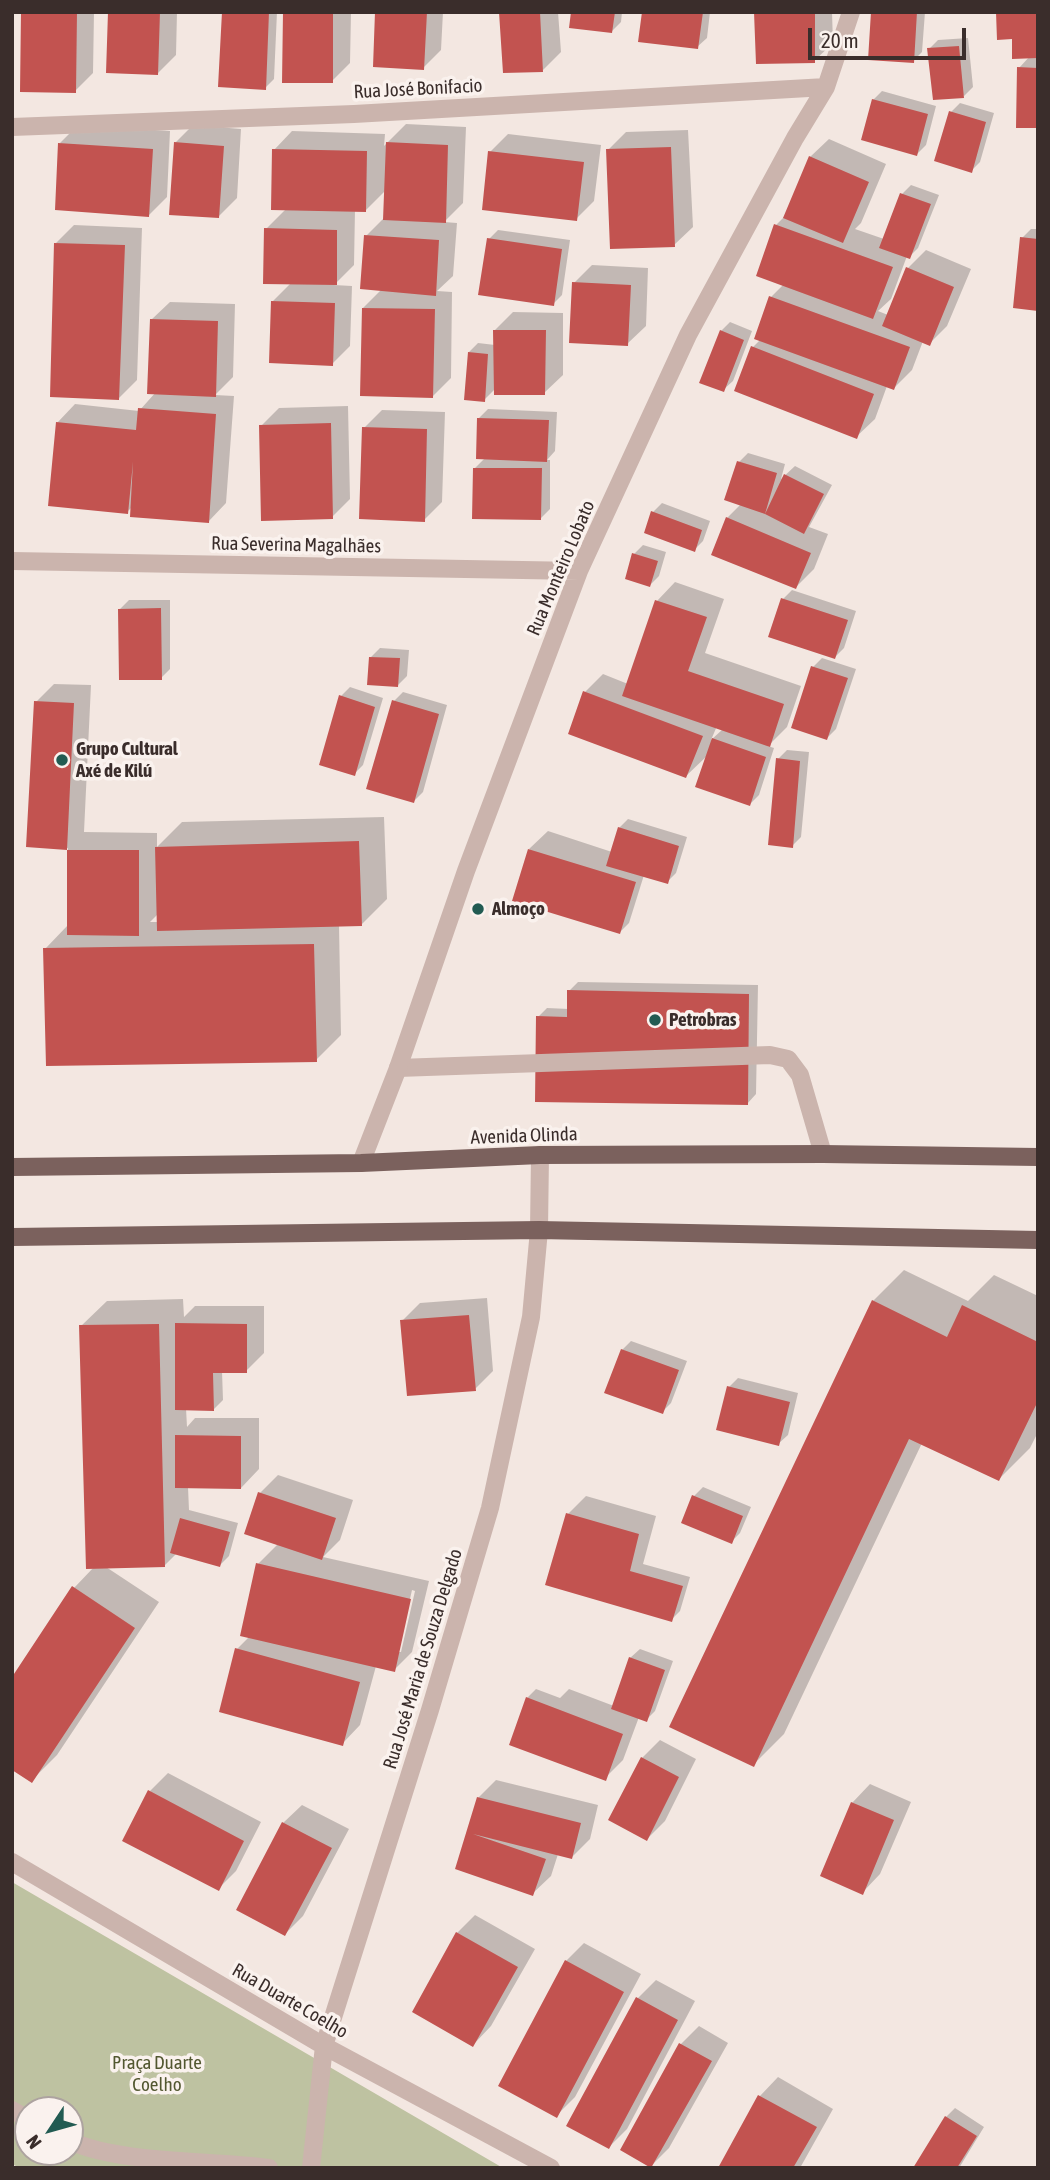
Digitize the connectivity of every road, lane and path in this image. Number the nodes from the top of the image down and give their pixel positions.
1 (851, 12) edge
2 (826, 87) junction
3 (12, 127) edge
4 (12, 561) edge
5 (579, 572) junction
6 (398, 1068) junction
7 (823, 1154) junction
8 (540, 1155) junction
9 (1038, 1157) edge
10 (361, 1163) junction
11 (12, 1167) edge
12 (539, 1230) junction
13 (12, 1237) edge
14 (1038, 1240) edge
15 (12, 1862) edge
16 (324, 2046) junction
17 (84, 2146) edge
18 (269, 2168) edge
19 (312, 2168) edge
20 (551, 2168) edge

1 - 2 street, Rua Monteiro Lobato
2 - 3 street, Rua José Bonifacio
2 - 5 street, Rua Monteiro Lobato
4 - 5 street, Rua Severina Magalhães
5 - 6 street, Rua Monteiro Lobato
6 - 7 street
6 - 10 street, Rua Monteiro Lobato
7 - 8 main road, Avenida Olinda
7 - 9 main road, Avenida Olinda
8 - 10 main road, Avenida Olinda
8 - 12 street, Rua José Maria de Souza Delgado
10 - 11 main road, Avenida Olinda
12 - 13 main road
12 - 14 main road
12 - 16 street, Rua José Maria de Souza Delgado
15 - 16 street, Rua Duarte Coelho
16 - 19 street, Rua José Maria de Souza Delgado
16 - 20 street, Rua Duarte Coelho
17 - 18 street

